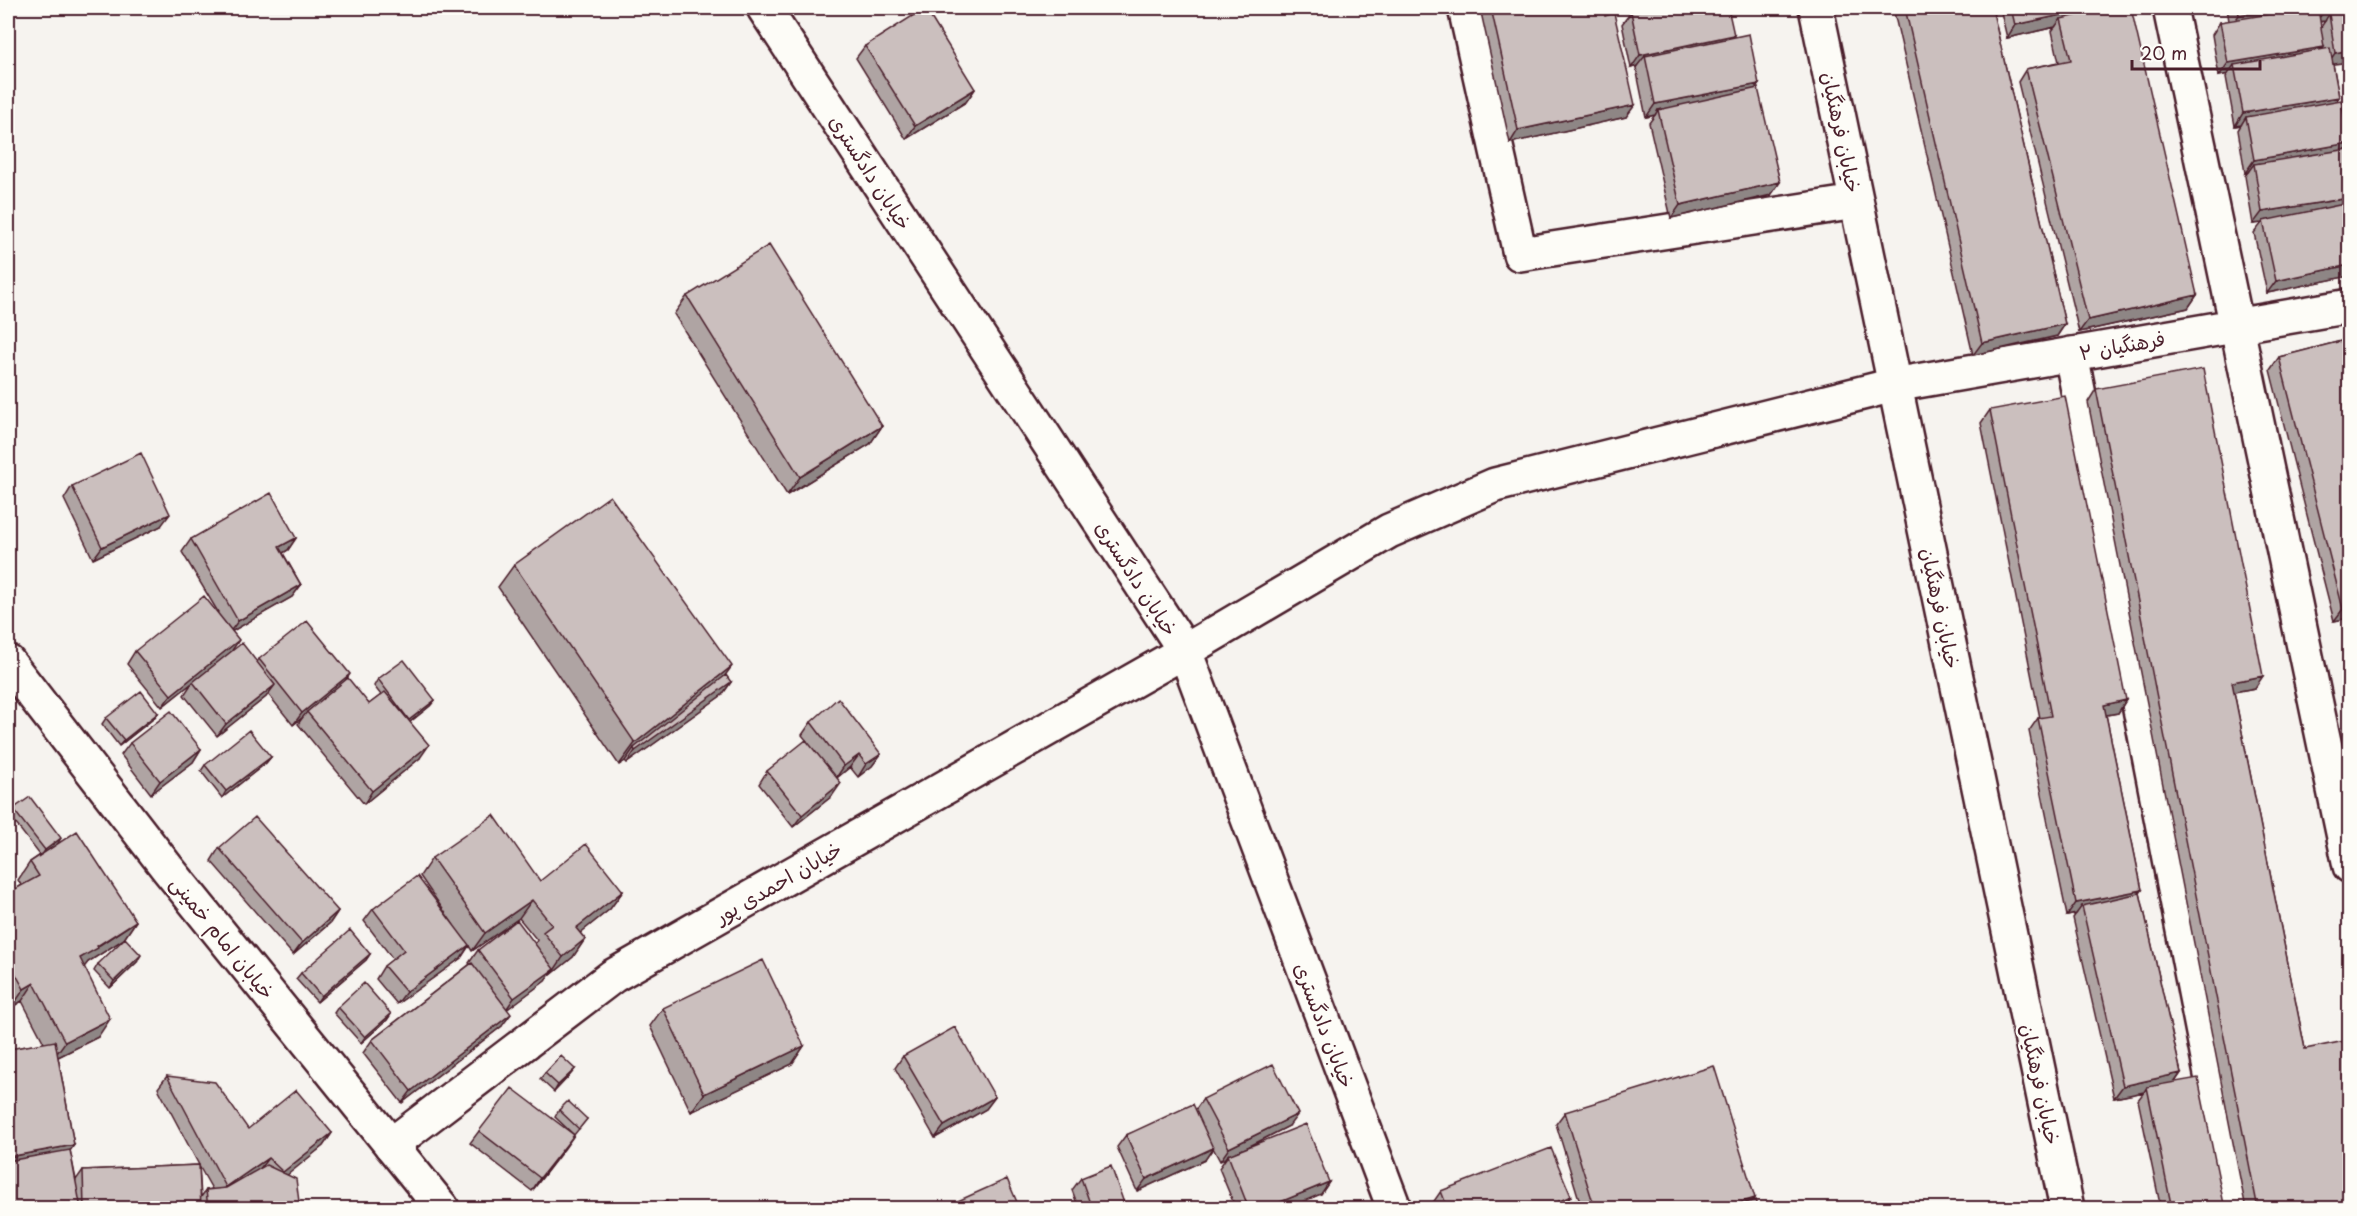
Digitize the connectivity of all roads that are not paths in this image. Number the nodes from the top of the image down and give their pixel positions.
1 (764, 8) edge
2 (1465, 8) edge
3 (1816, 8) edge
4 (2170, 8) edge
5 (1856, 202) junction
6 (2349, 306) edge
7 (2236, 326) junction
8 (2071, 354) junction
9 (1894, 385) junction
10 (1185, 651) junction
11 (8, 662) edge
12 (2349, 866) edge
13 (391, 1145) junction
14 (442, 1209) edge
15 (1394, 1209) edge
16 (2067, 1209) edge
17 (2237, 1209) edge

1 - 10 street, خیابان دادگستری
2 - 5 street
3 - 5 street, خیابان فرهنگیان
4 - 7 street
5 - 9 street, خیابان فرهنگیان
6 - 7 street, فرهنگیان ۲
7 - 8 street, فرهنگیان ۲
7 - 12 street
8 - 9 street, فرهنگیان ۲
8 - 17 street
9 - 10 street, فرهنگیان ۲
9 - 16 street, خیابان فرهنگیان
10 - 13 street, خیابان احمدی پور
10 - 15 street, خیابان دادگستری
11 - 13 street, خیابان امام خمینی
13 - 14 street, خیابان امام خمینی

